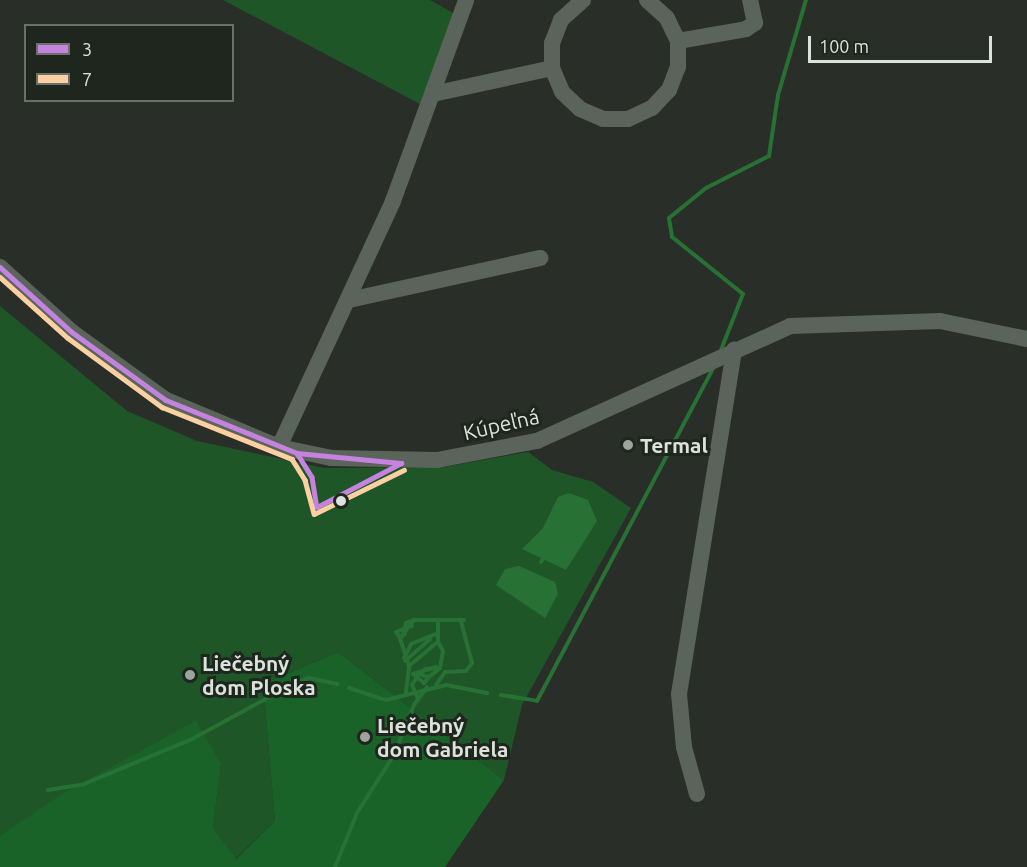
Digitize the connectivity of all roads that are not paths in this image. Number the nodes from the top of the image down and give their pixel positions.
1 (466, 0) edge
2 (583, 0) edge
3 (647, 0) edge
4 (750, 0) edge
5 (678, 41) junction
6 (552, 68) junction
7 (433, 94) junction
8 (540, 258) dead end
9 (0, 267) edge
10 (349, 300) junction
11 (1027, 339) edge
12 (734, 349) junction
13 (279, 447) junction
14 (697, 794) dead end

1 - 7 street
2 - 6 street
3 - 5 street
4 - 5 street
5 - 6 street
6 - 7 street
7 - 10 street
8 - 10 street
9 - 13 street, Kúpeľná
10 - 13 street
11 - 12 street, Kúpeľná
12 - 13 street, Kúpeľná
12 - 14 street

